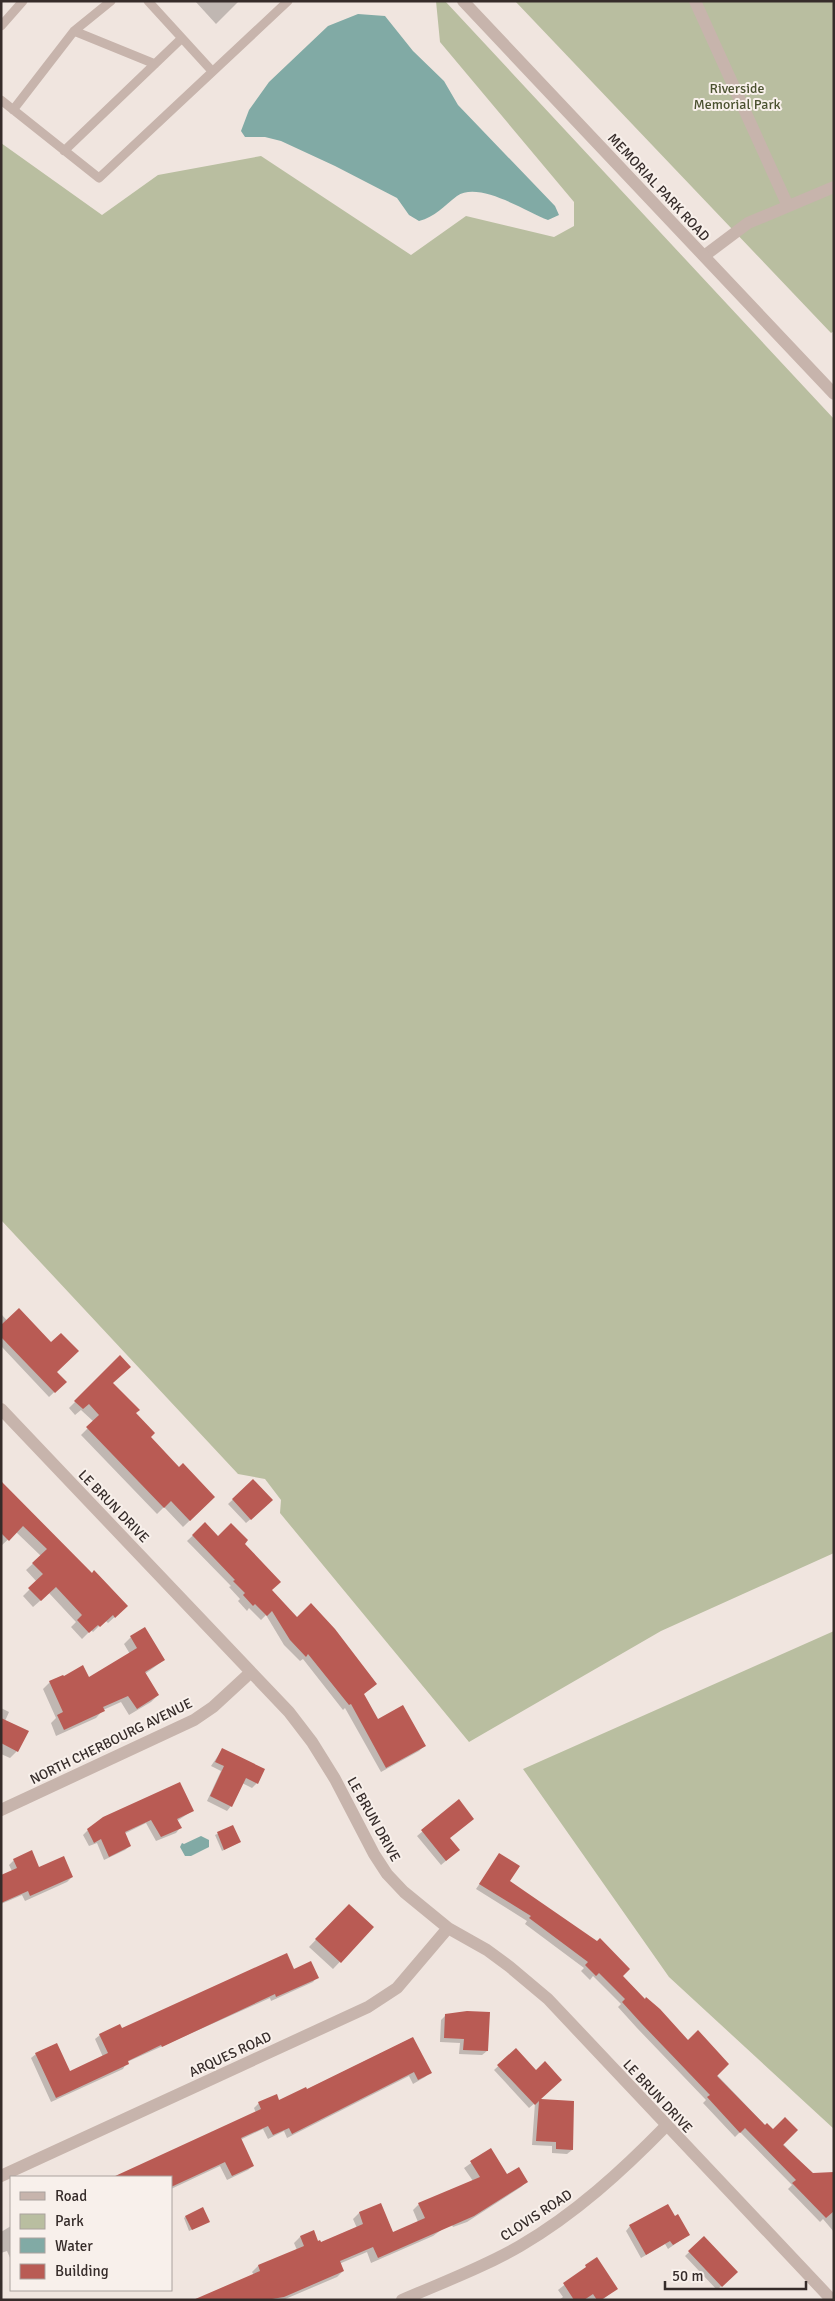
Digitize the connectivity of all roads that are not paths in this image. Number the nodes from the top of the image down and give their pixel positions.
1 (23, 1) edge
2 (111, 1) edge
3 (148, 1) edge
4 (288, 1) edge
5 (463, 1) edge
6 (694, 1) edge
7 (1, 26) edge
8 (74, 31) junction
9 (182, 38) junction
10 (155, 64) junction
11 (212, 71) junction
12 (1, 100) edge
13 (13, 110) junction
14 (64, 151) junction
15 (834, 187) edge
16 (788, 206) junction
17 (704, 256) junction
18 (834, 394) edge
19 (1, 1409) edge
20 (251, 1672) junction
21 (1, 1810) edge
22 (448, 1928) junction
23 (666, 2126) junction
24 (1, 2176) edge
25 (402, 2300) edge
26 (832, 2300) edge

1 - 7 lane
2 - 8 lane
3 - 9 lane
4 - 11 lane
5 - 17 street, MEMORIAL PARK ROAD
6 - 16 street
8 - 10 lane
8 - 13 lane
9 - 10 lane
9 - 11 lane
10 - 14 lane
11 - 14 lane
12 - 13 lane
13 - 14 lane
15 - 16 street
16 - 17 street
17 - 18 street, MEMORIAL PARK ROAD
19 - 20 street, LE BRUN DRIVE
20 - 21 street, NORTH CHERBOURG AVENUE
20 - 22 street, LE BRUN DRIVE
22 - 23 street, LE BRUN DRIVE
22 - 24 street, ARQUES ROAD
23 - 25 street, CLOVIS ROAD
23 - 26 street, LE BRUN DRIVE

